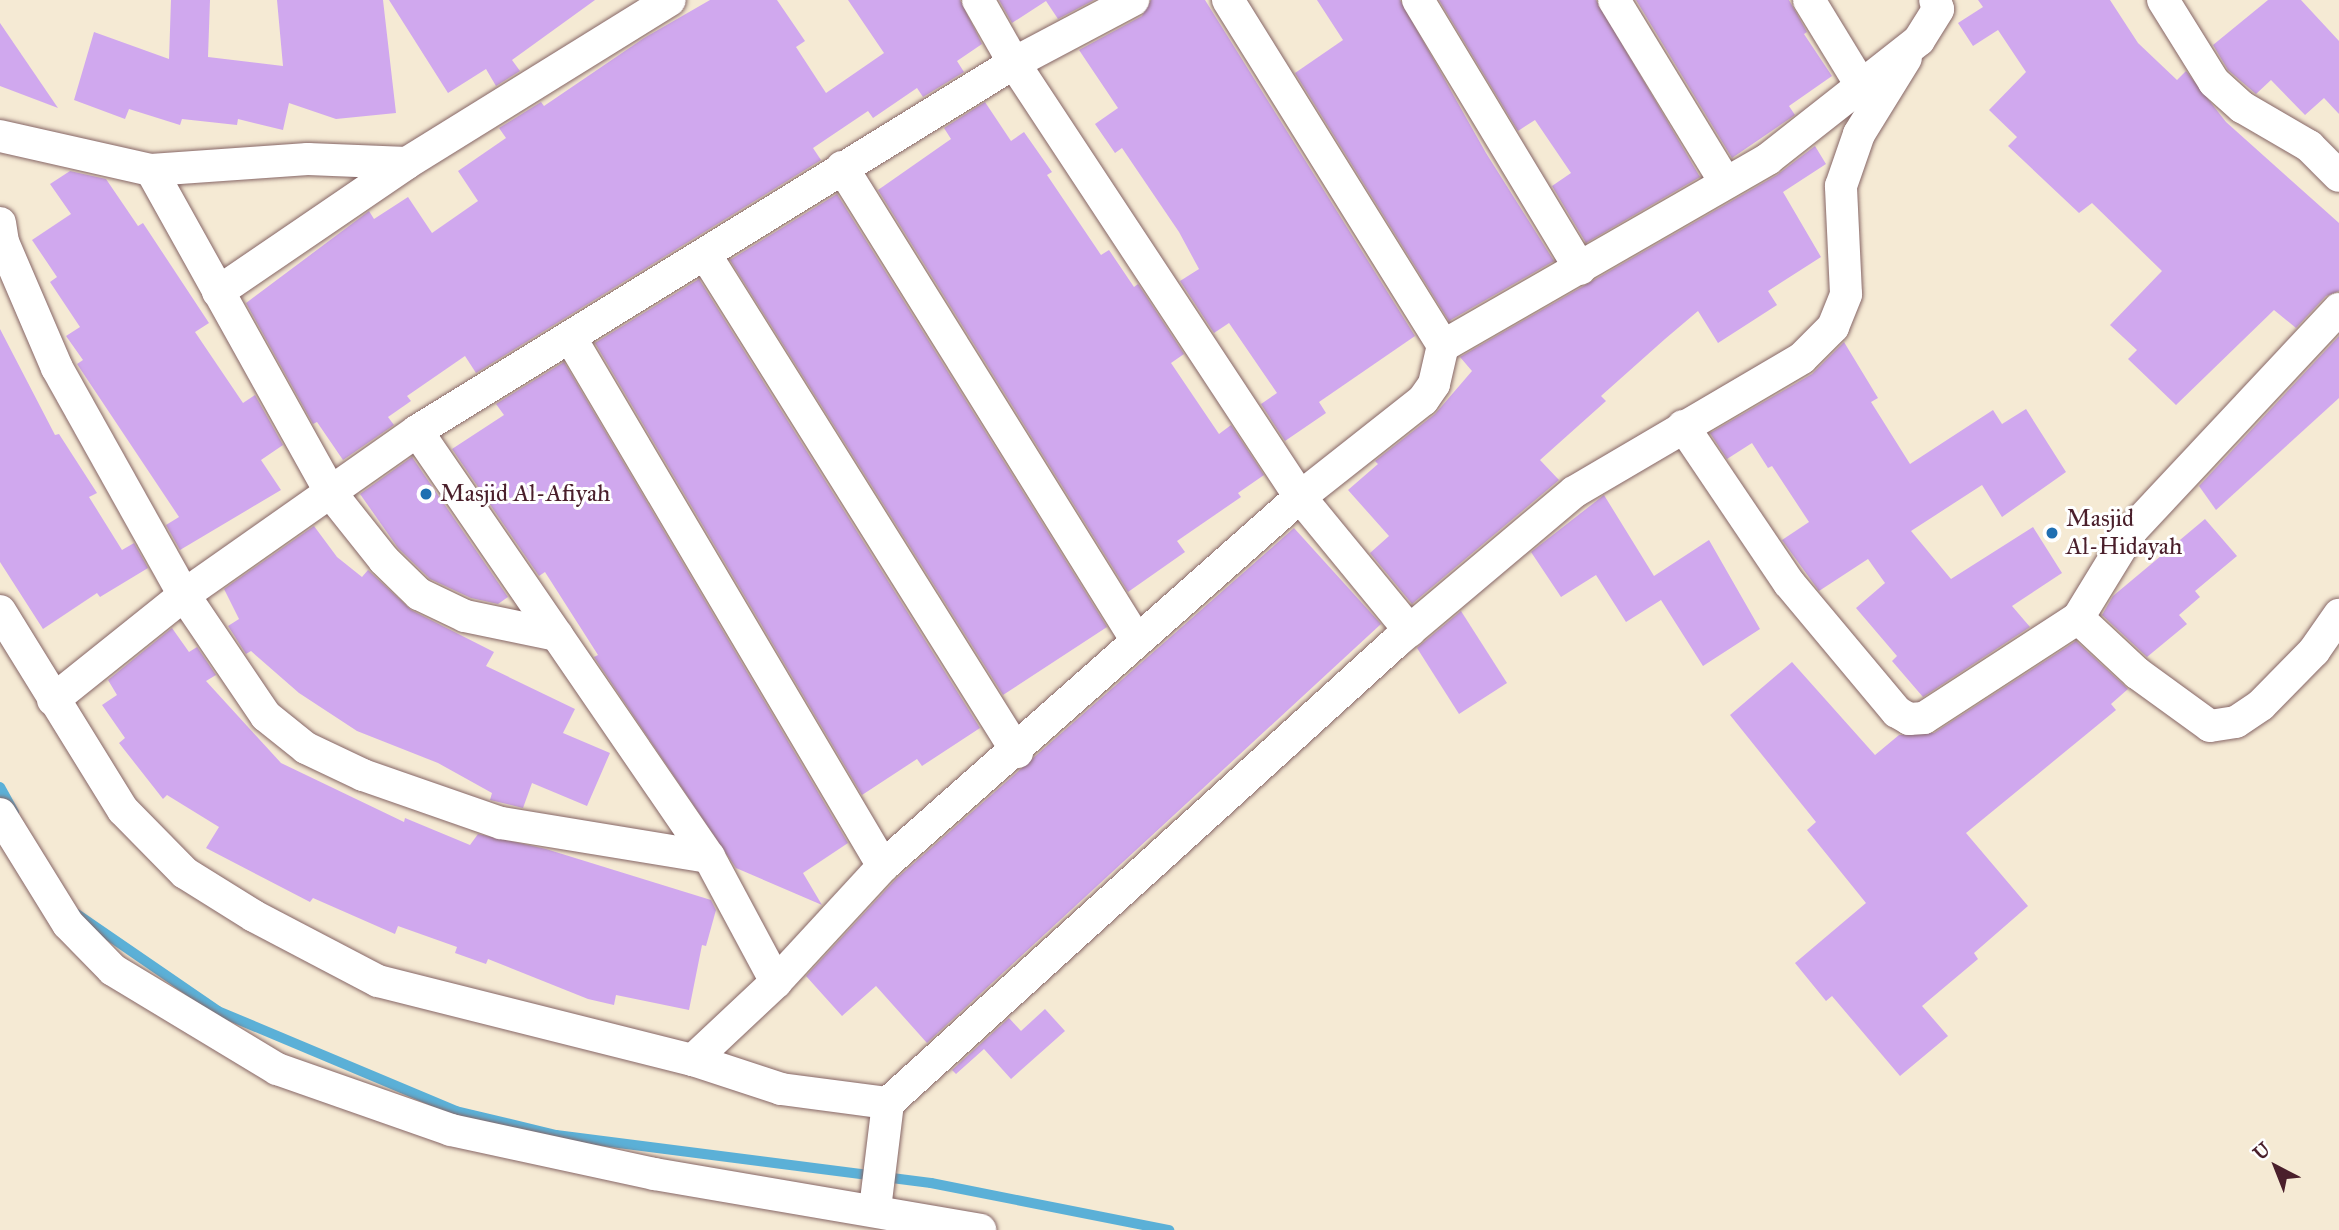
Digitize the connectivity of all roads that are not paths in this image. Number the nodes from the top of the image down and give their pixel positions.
1 (670, 0) edge
2 (978, 0) edge
3 (1133, 0) edge
4 (1228, 0) edge
5 (1418, 0) edge
6 (1614, 0) edge
7 (1809, 0) edge
8 (2163, 0) edge
9 (1944, 3) edge
10 (1919, 40) junction
11 (1014, 63) junction
12 (1859, 82) junction
13 (0, 136) edge
14 (407, 163) junction
15 (842, 167) junction
16 (152, 170) junction
17 (2339, 176) edge
18 (1724, 180) junction
19 (0, 223) edge
20 (705, 254) junction
21 (1580, 269) junction
22 (218, 292) junction
23 (2339, 309) edge
24 (570, 337) junction
25 (1443, 346) junction
26 (1683, 426) junction
27 (417, 431) junction
28 (330, 492) junction
29 (1300, 497) junction
30 (184, 595) junction
31 (0, 611) edge
32 (2339, 615) edge
33 (2078, 618) junction
34 (1410, 631) junction
35 (557, 635) junction
36 (1137, 640) junction
37 (53, 700) junction
38 (1017, 752) junction
39 (0, 814) edge
40 (709, 857) junction
41 (883, 866) junction
42 (776, 982) junction
43 (693, 1060) junction
44 (887, 1109) junction
45 (876, 1209) junction
46 (980, 1230) edge

1 - 14 street
2 - 11 street
3 - 11 street
4 - 25 street
5 - 21 street
6 - 18 street
7 - 12 street
8 - 17 street
9 - 10 street
10 - 12 street
10 - 26 street
11 - 15 street
11 - 29 street
12 - 18 street
13 - 16 street
14 - 16 street
14 - 22 street
15 - 20 street
15 - 36 street
16 - 22 street
18 - 21 street
19 - 30 street
20 - 24 street
20 - 38 street
21 - 25 street
22 - 28 street
23 - 33 street
24 - 27 street
24 - 41 street
25 - 29 street
26 - 33 street
26 - 34 street
27 - 28 street
27 - 35 street
28 - 30 street
28 - 35 street
29 - 34 street
29 - 36 street
30 - 37 street
30 - 40 street
31 - 37 street
32 - 33 street
34 - 44 street
35 - 40 street
36 - 38 street
37 - 43 street
38 - 41 street
39 - 45 street
40 - 42 street
41 - 42 street
42 - 43 street
43 - 44 street
44 - 45 street
45 - 46 street

